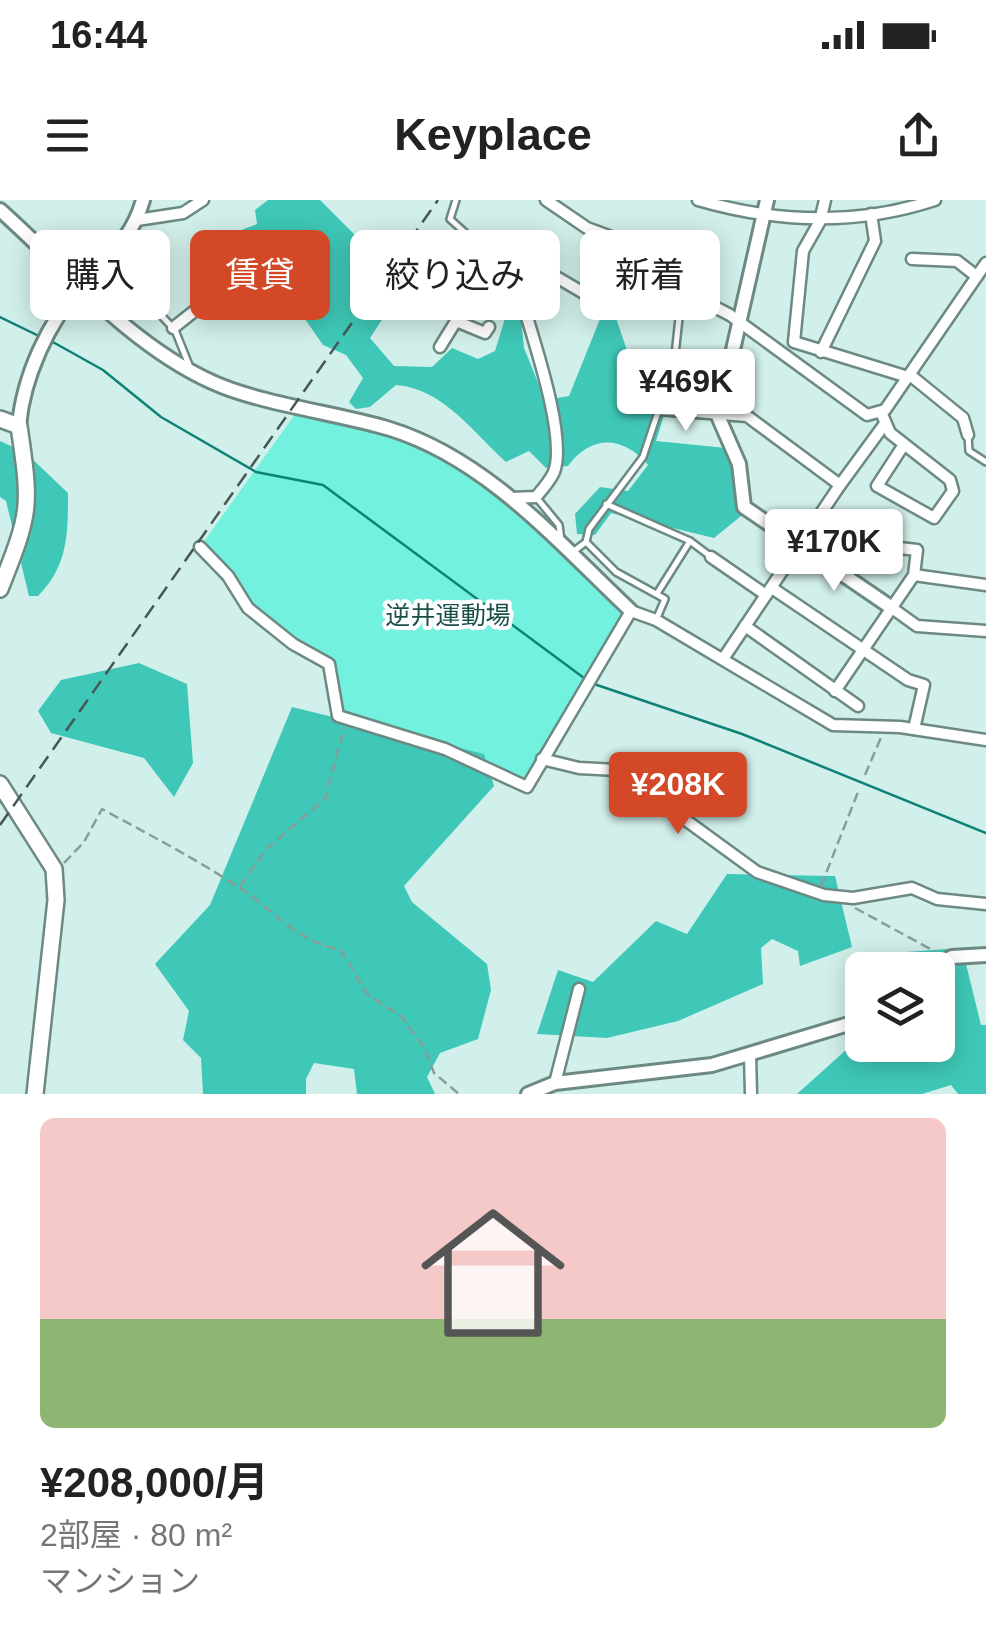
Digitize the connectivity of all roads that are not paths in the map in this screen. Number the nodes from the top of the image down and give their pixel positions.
1 (143, 200) edge
2 (203, 200) edge
3 (456, 200) edge
4 (767, 200) edge
5 (825, 200) edge
6 (935, 200) edge
7 (704, 201) edge
8 (552, 202) edge
9 (0, 210) edge
10 (871, 214) junction
11 (762, 217) junction
12 (137, 220) junction
13 (820, 221) junction
14 (131, 230) edge
15 (463, 230) edge
16 (592, 230) edge
17 (30, 239) edge
18 (912, 259) dead end
19 (986, 263) edge
20 (975, 275) junction
21 (720, 311) edge
22 (190, 315) edge
23 (61, 320) edge
24 (118, 320) edge
25 (165, 320) edge
26 (528, 320) edge
27 (679, 320) edge
28 (456, 321) joint
29 (738, 322) junction
30 (489, 327) dead end
31 (173, 328) junction
32 (440, 348) dead end
33 (821, 352) junction
34 (190, 368) junction
35 (909, 376) junction
36 (658, 409) junction
37 (718, 416) junction
38 (883, 418) junction
39 (0, 419) edge
40 (19, 426) junction
41 (968, 435) joint
42 (904, 446) junction
43 (986, 462) edge
44 (840, 485) junction
45 (536, 497) junction
46 (509, 498) junction
47 (606, 504) junction
48 (824, 511) junction
49 (690, 541) junction
50 (586, 542) junction
51 (200, 546) dead end
52 (800, 546) junction
53 (565, 549) junction
54 (711, 557) joint
55 (914, 575) junction
56 (986, 585) edge
57 (0, 588) edge
58 (769, 591) junction
59 (658, 592) junction
60 (892, 608) junction
61 (631, 610) junction
62 (656, 620) junction
63 (746, 626) junction
64 (986, 632) edge
65 (864, 649) junction
66 (723, 658) junction
67 (835, 691) junction
68 (858, 706) dead end
69 (914, 729) junction
70 (986, 740) edge
71 (542, 759) junction
72 (0, 784) edge
73 (986, 904) edge
74 (986, 956) edge
75 (955, 957) edge
76 (579, 989) dead end
77 (845, 1025) edge
78 (750, 1054) junction
79 (555, 1082) junction
80 (36, 1094) edge
81 (528, 1094) edge
82 (751, 1094) edge

1 - 12 street
2 - 12 street
3 - 15 lane
4 - 11 street
5 - 13 street
6 - 10 street
7 - 11 street
8 - 16 street
9 - 17 street
10 - 13 street
10 - 33 street
11 - 13 street
11 - 29 street
12 - 14 street
13 - 33 street
18 - 20 street
19 - 20 street
20 - 35 street
21 - 29 street
22 - 31 street
23 - 40 street
24 - 34 street
25 - 31 lane
26 - 45 street
27 - 36 lane
28 - 30 street
28 - 32 street
29 - 37 street
29 - 38 street
31 - 34 lane
33 - 35 street
34 - 46 street
35 - 38 street
35 - 41 street
36 - 37 street
36 - 47 lane
37 - 44 street
37 - 52 street
38 - 42 street
38 - 44 street
39 - 40 main road
40 - 57 main road
41 - 43 lane
42 - 42 street
44 - 48 street
45 - 46 street
45 - 53 lane
46 - 53 street
47 - 49 lane
47 - 50 lane
48 - 52 street
48 - 55 street
49 - 54 lane
49 - 59 lane
50 - 53 lane
50 - 59 lane
51 - 71 street
52 - 58 street
52 - 60 street
53 - 61 street
54 - 58 street
55 - 56 street
55 - 60 street
58 - 63 street
58 - 65 street
59 - 62 lane
60 - 64 street
60 - 65 street
61 - 62 street
61 - 71 street
62 - 66 street
63 - 66 street
63 - 67 street
65 - 67 street
65 - 69 street
66 - 69 street
67 - 68 street
69 - 70 street
71 - 73 street
72 - 80 main road
74 - 75 street
76 - 79 street
77 - 78 street
78 - 79 street
78 - 82 street
79 - 81 street

